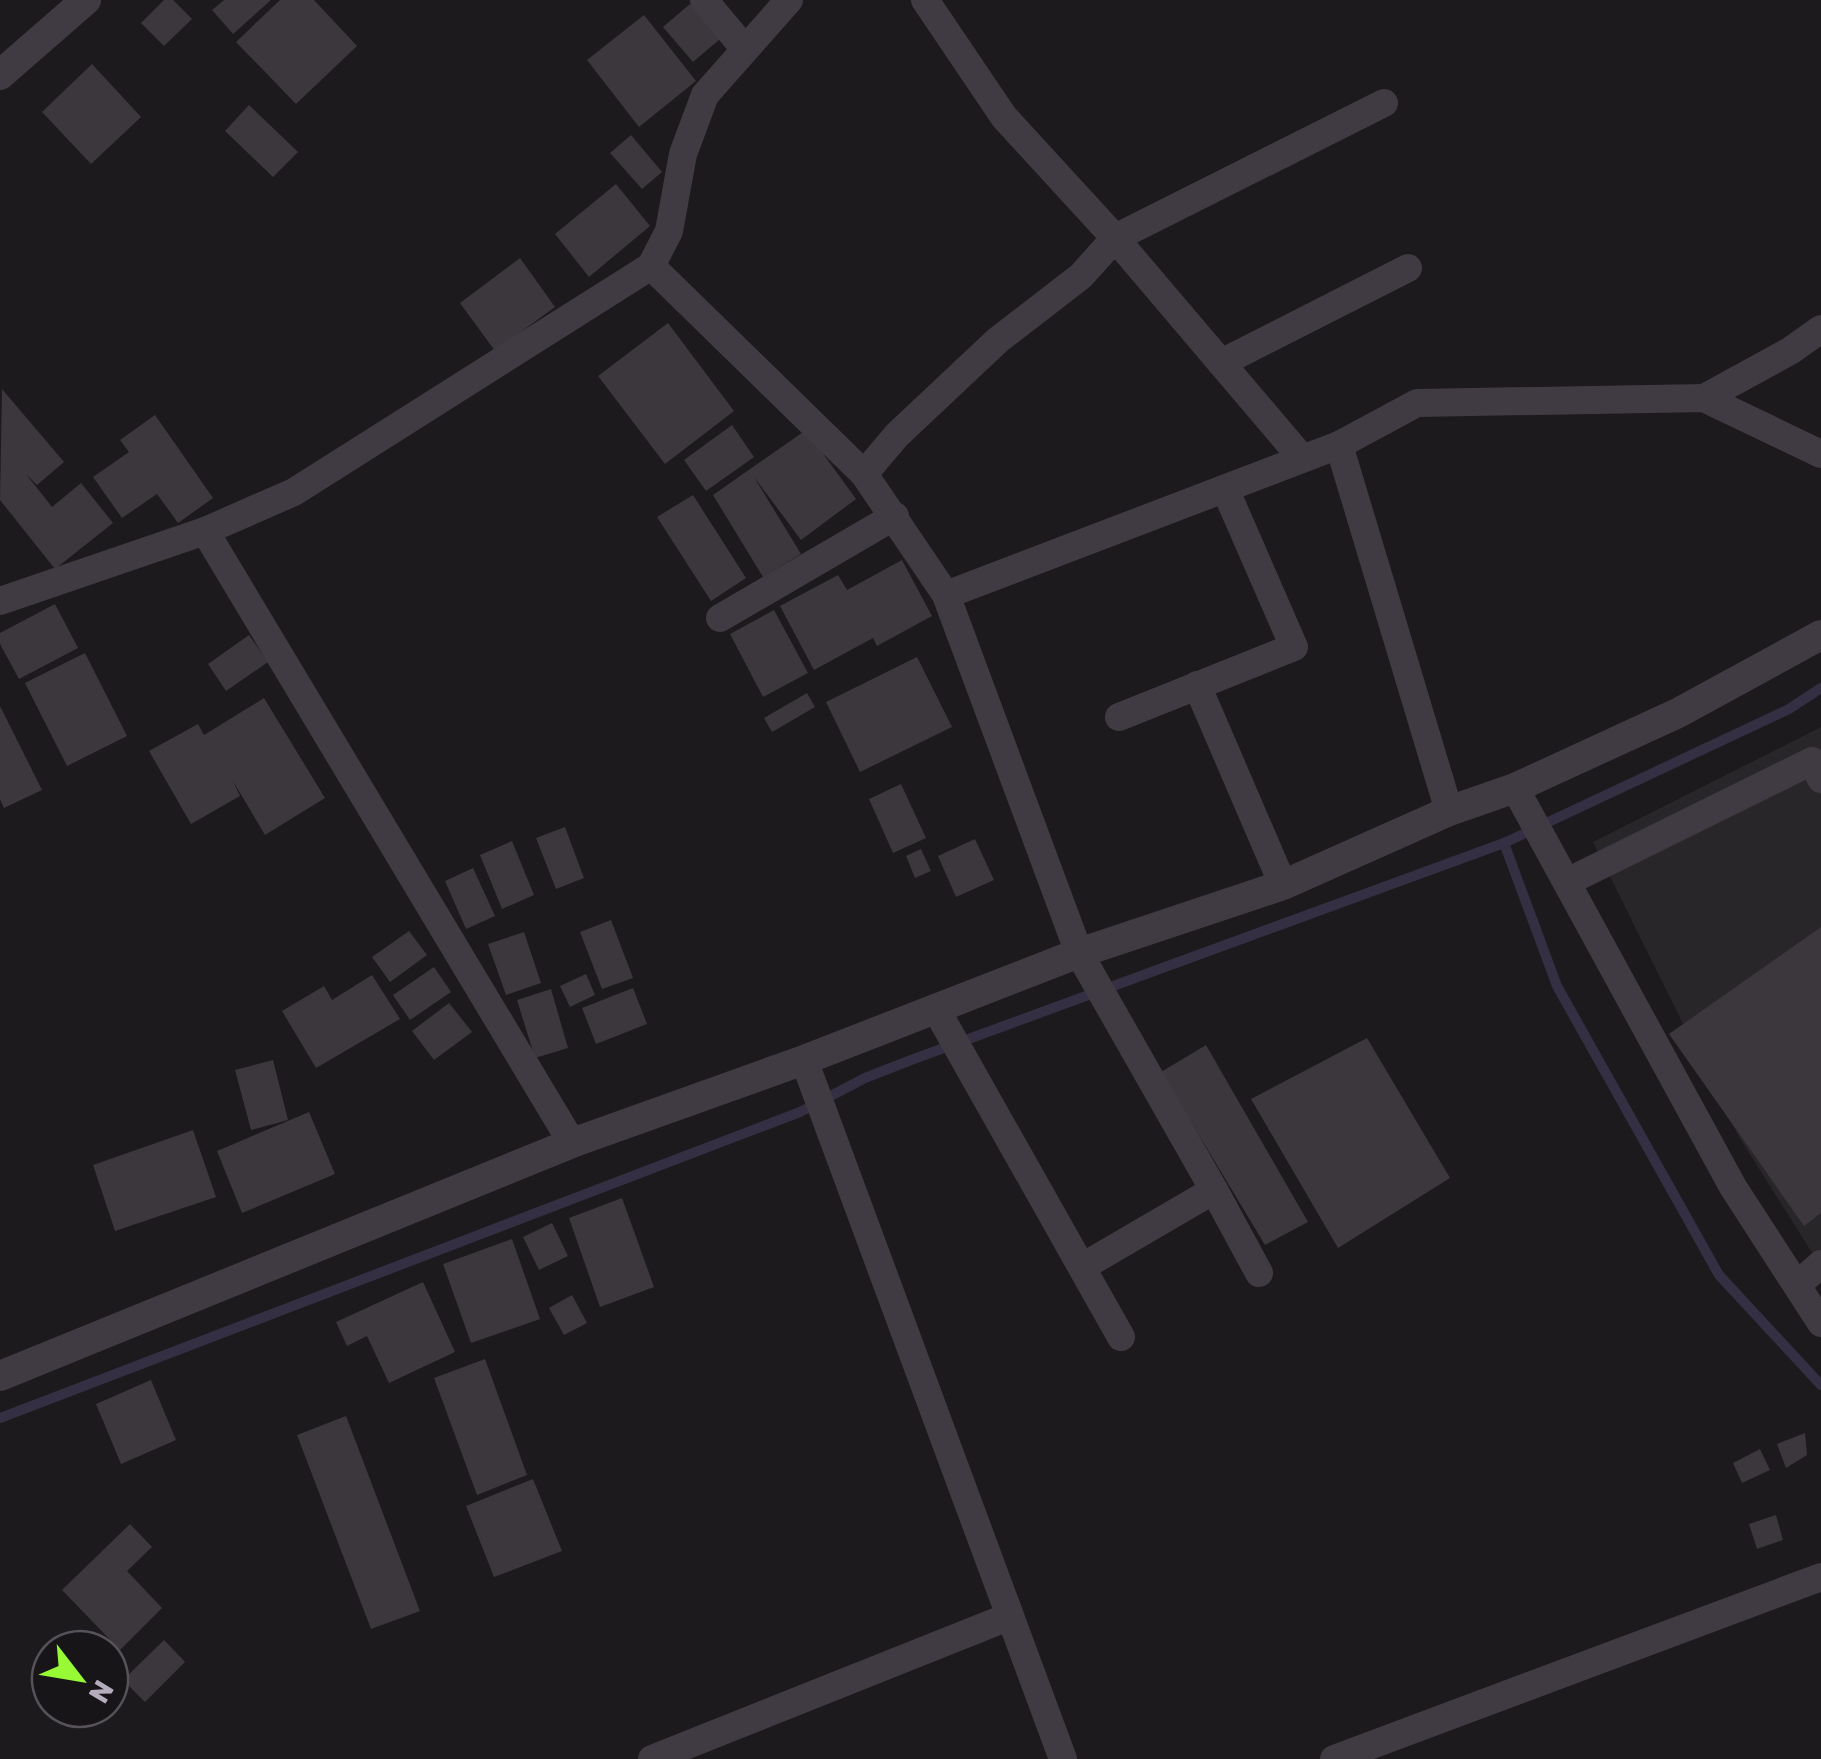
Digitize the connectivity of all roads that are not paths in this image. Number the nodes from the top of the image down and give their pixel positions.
1 (86, 0) edge
2 (704, 0) edge
3 (789, 0) edge
4 (925, 0) edge
5 (744, 48) junction
6 (0, 75) edge
7 (1384, 103) dead end
8 (1116, 238) junction
9 (651, 266) junction
10 (1408, 268) dead end
11 (1821, 328) edge
12 (1221, 363) junction
13 (1704, 398) junction
14 (1338, 446) junction
15 (1821, 454) edge
16 (1301, 458) junction
17 (864, 474) junction
18 (1226, 491) junction
19 (895, 516) junction
20 (205, 531) junction
21 (946, 595) junction
22 (0, 602) edge
23 (720, 618) dead end
24 (1821, 634) edge
25 (1197, 685) junction
26 (1119, 717) dead end
27 (1821, 780) edge
28 (1515, 788) junction
29 (1449, 811) junction
30 (1566, 882) junction
31 (1283, 885) junction
32 (1079, 953) junction
33 (936, 1008) junction
34 (804, 1060) junction
35 (572, 1143) junction
36 (1214, 1190) junction
37 (1821, 1264) edge
38 (1082, 1267) junction
39 (1259, 1273) dead end
40 (1796, 1285) junction
41 (1821, 1323) edge
42 (1121, 1337) dead end
43 (0, 1376) edge
44 (1821, 1577) edge
45 (1008, 1617) junction
46 (652, 1759) edge
47 (1063, 1759) edge
48 (1334, 1759) edge

1 - 6 street
2 - 5 street
3 - 5 street
4 - 8 street
5 - 9 street
7 - 8 street
8 - 12 street
8 - 17 street
9 - 17 street
9 - 20 street
10 - 12 street
11 - 13 street
12 - 16 street
13 - 14 street
13 - 15 street
14 - 16 street
14 - 29 street
16 - 18 street
17 - 19 street
18 - 21 street
18 - 25 street
19 - 21 street
19 - 23 street
20 - 22 street
20 - 35 street
21 - 32 street
24 - 28 street
25 - 26 street
25 - 31 street
27 - 30 street
28 - 29 street
28 - 30 street
29 - 31 street
30 - 40 street
31 - 32 street
32 - 33 street
32 - 36 street
33 - 34 street
33 - 38 street
34 - 35 street
34 - 45 street
35 - 43 street
36 - 38 street
36 - 39 street
37 - 40 street
38 - 42 street
40 - 41 street
44 - 48 street
45 - 46 street
45 - 47 street

